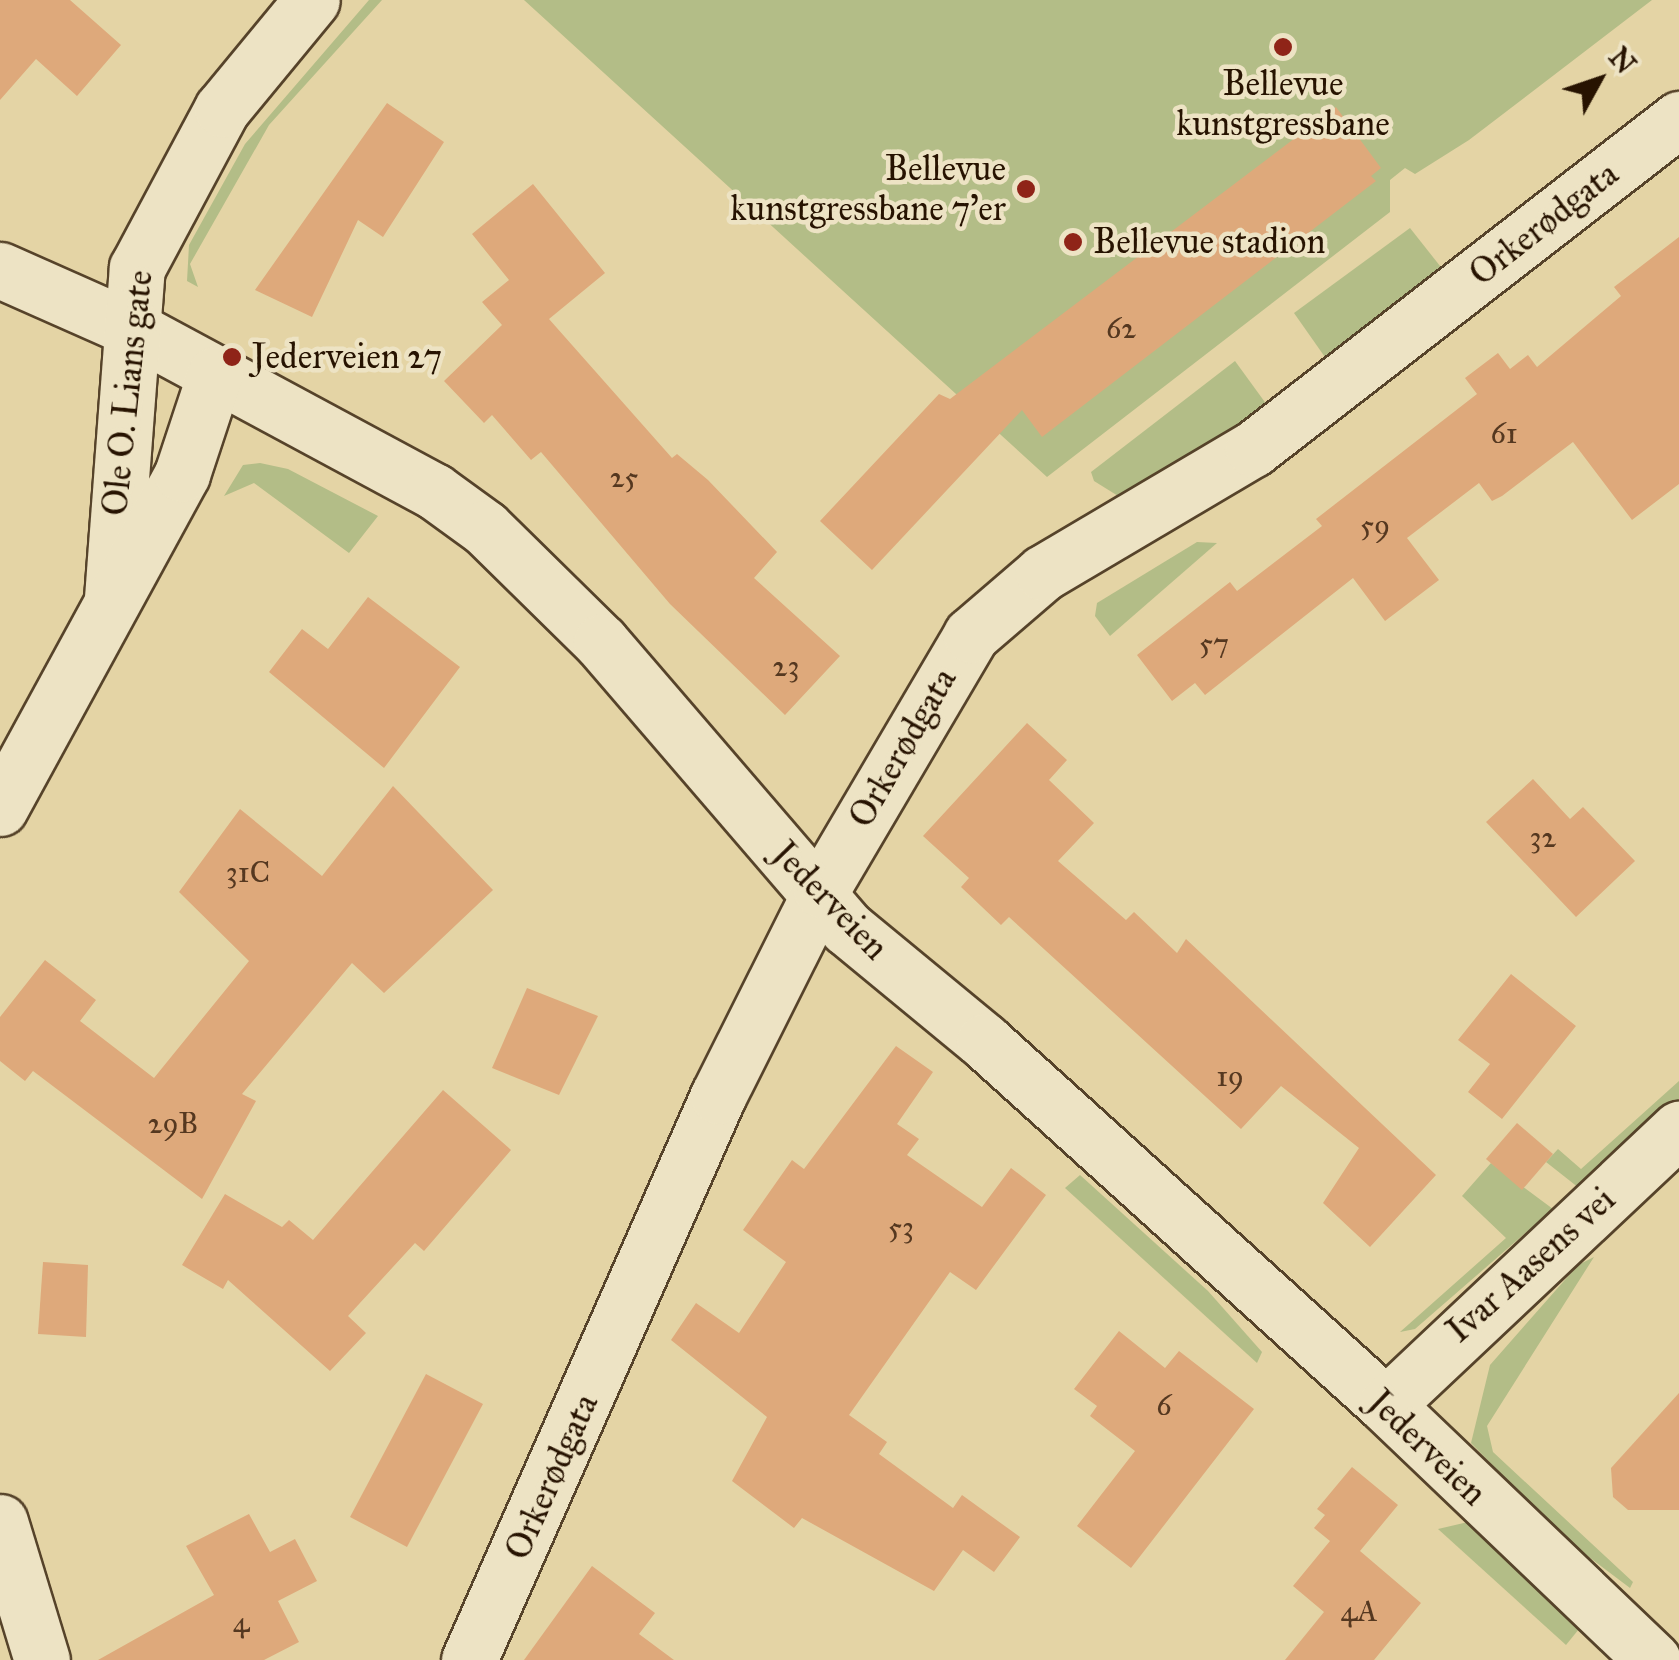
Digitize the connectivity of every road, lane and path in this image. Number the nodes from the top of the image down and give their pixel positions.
1 (312, 0) edge
2 (1679, 120) edge
3 (0, 270) edge
4 (134, 330) junction
5 (215, 374) junction
6 (112, 598) junction
7 (0, 808) edge
8 (821, 890) junction
9 (1679, 1129) edge
10 (1386, 1405) junction
11 (0, 1522) edge
12 (42, 1660) edge
13 (469, 1660) edge
14 (1653, 1660) edge

1 - 4 street, Ole O. Lians gate
2 - 8 street, Orkerødgata
3 - 4 street, Jederveien
4 - 5 street, Jederveien
4 - 6 street, Ole O. Lians gate
5 - 6 street, Ole O. Lians gate
5 - 8 street, Jederveien
6 - 7 street, Ole O. Lians gate
8 - 10 street, Jederveien
8 - 13 street, Orkerødgata
9 - 10 street, Ivar Aasens vei
10 - 14 street, Jederveien
11 - 12 street

